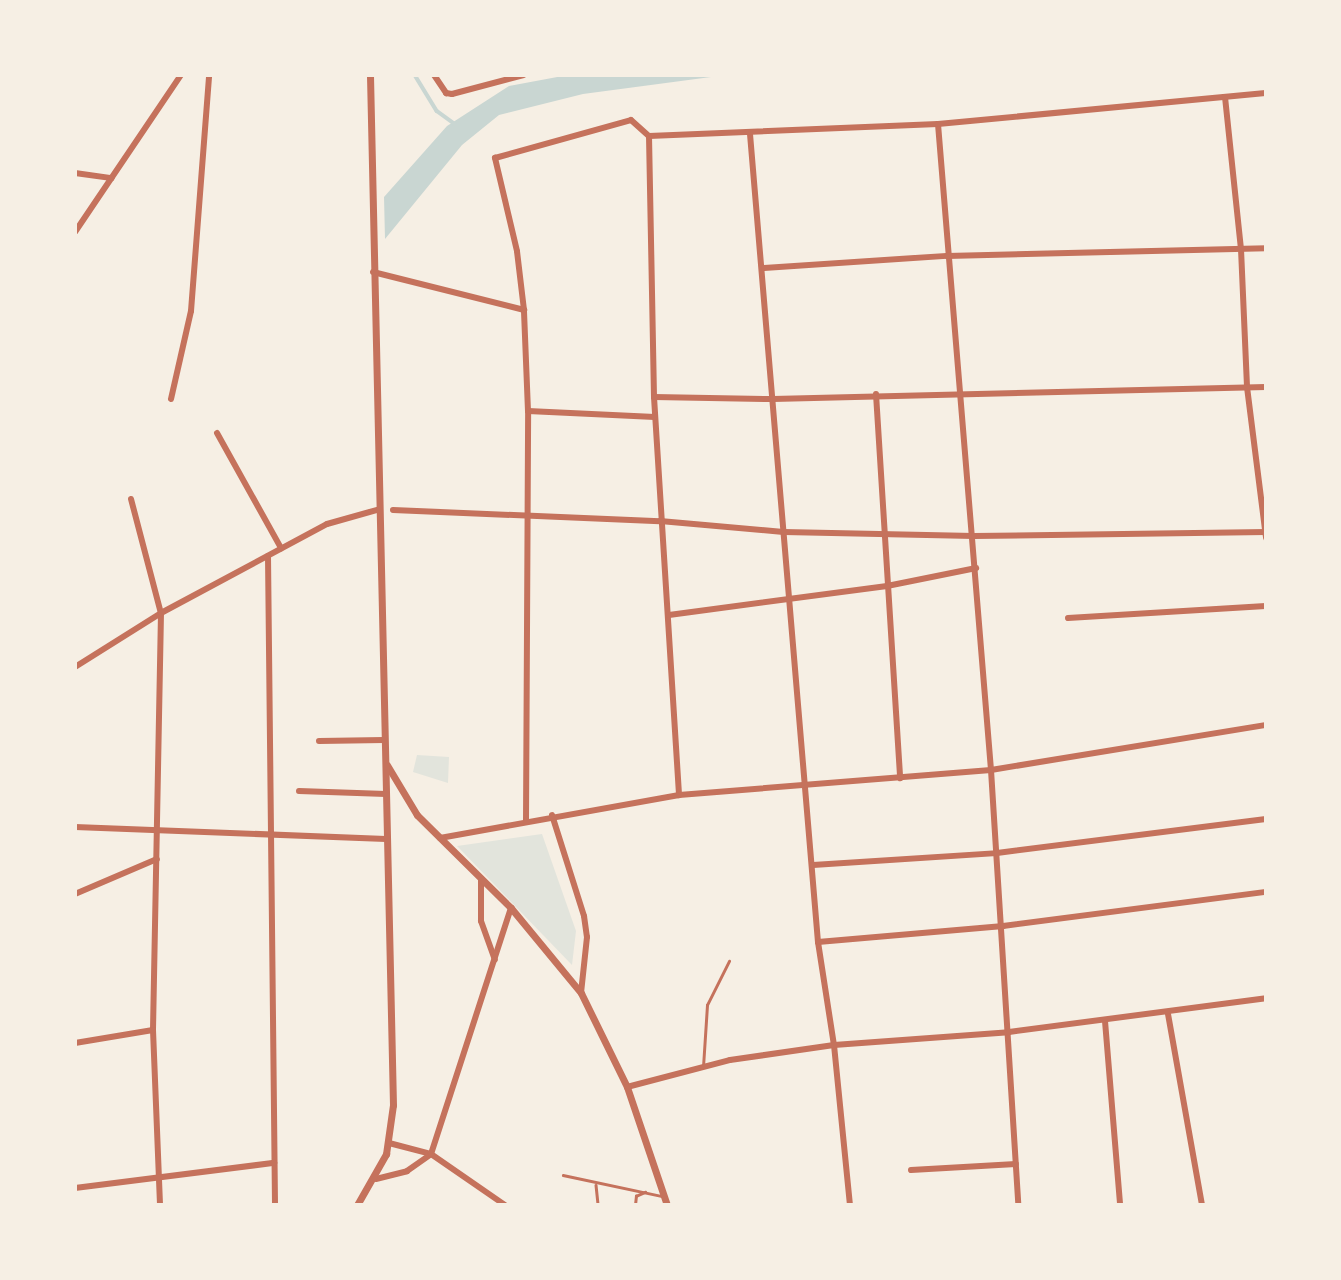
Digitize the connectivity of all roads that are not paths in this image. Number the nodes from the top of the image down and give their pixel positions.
1 (181, 75) edge
2 (209, 75) edge
3 (370, 75) edge
4 (434, 75) edge
5 (524, 75) edge
6 (1266, 93) edge
7 (1224, 97) junction
8 (938, 124) junction
9 (750, 134) junction
10 (649, 136) junction
11 (75, 173) edge
12 (112, 178) junction
13 (75, 232) edge
14 (1266, 248) edge
15 (1241, 249) junction
16 (947, 256) junction
17 (764, 268) junction
18 (373, 272) junction
19 (524, 310) junction
20 (1247, 387) junction
21 (1266, 387) edge
22 (959, 392) junction
23 (876, 394) junction
24 (654, 397) junction
25 (171, 399) dead end
26 (773, 399) junction
27 (528, 411) junction
28 (655, 416) junction
29 (217, 433) dead end
30 (131, 499) dead end
31 (380, 509) junction
32 (393, 510) dead end
33 (528, 517) junction
34 (660, 521) junction
35 (785, 532) junction
36 (885, 533) junction
37 (1265, 534) edge
38 (974, 536) junction
39 (281, 548) junction
40 (268, 556) junction
41 (976, 568) junction
42 (887, 586) junction
43 (788, 601) junction
44 (1266, 606) edge
45 (161, 613) junction
46 (669, 614) junction
47 (1068, 618) dead end
48 (75, 667) edge
49 (1266, 725) edge
50 (384, 740) junction
51 (319, 741) dead end
52 (385, 761) junction
53 (991, 770) junction
54 (900, 778) junction
55 (804, 783) junction
56 (299, 791) dead end
57 (386, 794) junction
58 (679, 794) junction
59 (552, 815) junction
60 (1266, 819) edge
61 (526, 821) junction
62 (75, 827) edge
63 (159, 830) junction
64 (272, 835) junction
65 (440, 838) junction
66 (386, 839) junction
67 (997, 853) junction
68 (157, 859) junction
69 (813, 865) junction
70 (481, 879) junction
71 (1266, 892) edge
72 (75, 894) edge
73 (511, 908) junction
74 (1003, 926) junction
75 (818, 942) junction
76 (495, 960) junction
77 (729, 961) dead end
78 (581, 993) junction
79 (1266, 998) edge
80 (1168, 1014) junction
81 (1105, 1021) junction
82 (153, 1030) junction
83 (1009, 1032) junction
84 (75, 1043) edge
85 (834, 1045) junction
86 (703, 1067) junction
87 (627, 1087) junction
88 (389, 1143) junction
89 (431, 1154) junction
90 (274, 1163) junction
91 (1016, 1164) junction
92 (911, 1170) dead end
93 (563, 1175) dead end
94 (156, 1176) junction
95 (376, 1179) junction
96 (596, 1185) junction
97 (75, 1188) edge
98 (645, 1192) junction
99 (666, 1201) edge
100 (160, 1205) edge
101 (275, 1205) edge
102 (358, 1205) edge
103 (505, 1205) edge
104 (598, 1205) edge
105 (635, 1205) edge
106 (850, 1205) edge
107 (1018, 1205) edge
108 (1120, 1205) edge
109 (1202, 1205) edge

1 - 12 street
2 - 25 street
3 - 18 street
4 - 5 street
6 - 7 street
7 - 8 street
7 - 15 street
8 - 9 street
8 - 16 street
9 - 10 street
9 - 17 street
10 - 19 street
10 - 24 street
11 - 12 street
12 - 13 street
14 - 15 street
15 - 16 street
15 - 20 street
16 - 17 street
16 - 22 street
17 - 26 street
18 - 19 street
18 - 31 street
19 - 27 street
20 - 21 street
20 - 22 street
20 - 37 street
22 - 23 street
22 - 38 street
23 - 26 street
23 - 36 street
24 - 26 street
24 - 28 street
26 - 35 street
27 - 28 street
27 - 33 street
28 - 34 street
29 - 39 street
30 - 45 street
31 - 39 street
31 - 50 street
32 - 33 street
33 - 34 street
33 - 61 street
34 - 35 street
34 - 46 street
35 - 36 street
35 - 43 street
36 - 38 street
36 - 42 street
37 - 38 street
38 - 41 street
39 - 40 street
40 - 45 street
40 - 64 street
41 - 42 street
41 - 53 street
42 - 43 street
42 - 54 street
43 - 46 street
43 - 55 street
44 - 47 street
45 - 48 street
45 - 63 street
46 - 58 street
49 - 53 street
50 - 51 street
50 - 52 street
52 - 57 street
52 - 65 street
53 - 54 street
53 - 67 street
54 - 55 street
55 - 58 street
55 - 69 street
56 - 57 street
57 - 66 street
58 - 59 street
59 - 61 street
59 - 78 street
60 - 67 street
61 - 65 street
62 - 63 street
63 - 64 street
63 - 68 street
64 - 66 street
64 - 90 street
65 - 70 street
66 - 88 street
67 - 69 street
67 - 74 street
68 - 72 street
68 - 82 street
69 - 75 street
70 - 73 street
70 - 76 street
71 - 74 street
73 - 76 street
73 - 78 street
74 - 75 street
74 - 83 street
75 - 85 street
76 - 89 street
77 - 86 lane
78 - 87 street
79 - 80 street
80 - 81 street
80 - 109 street
81 - 83 street
81 - 108 street
82 - 84 street
82 - 94 street
83 - 85 street
83 - 91 street
85 - 86 street
85 - 106 street
86 - 87 street
87 - 99 street
88 - 89 street
88 - 95 street
89 - 95 street
89 - 103 street
90 - 94 street
90 - 101 street
91 - 92 street
91 - 107 street
93 - 96 lane
94 - 97 street
94 - 100 street
95 - 102 street
96 - 98 lane
96 - 104 lane
98 - 99 lane
98 - 105 lane

